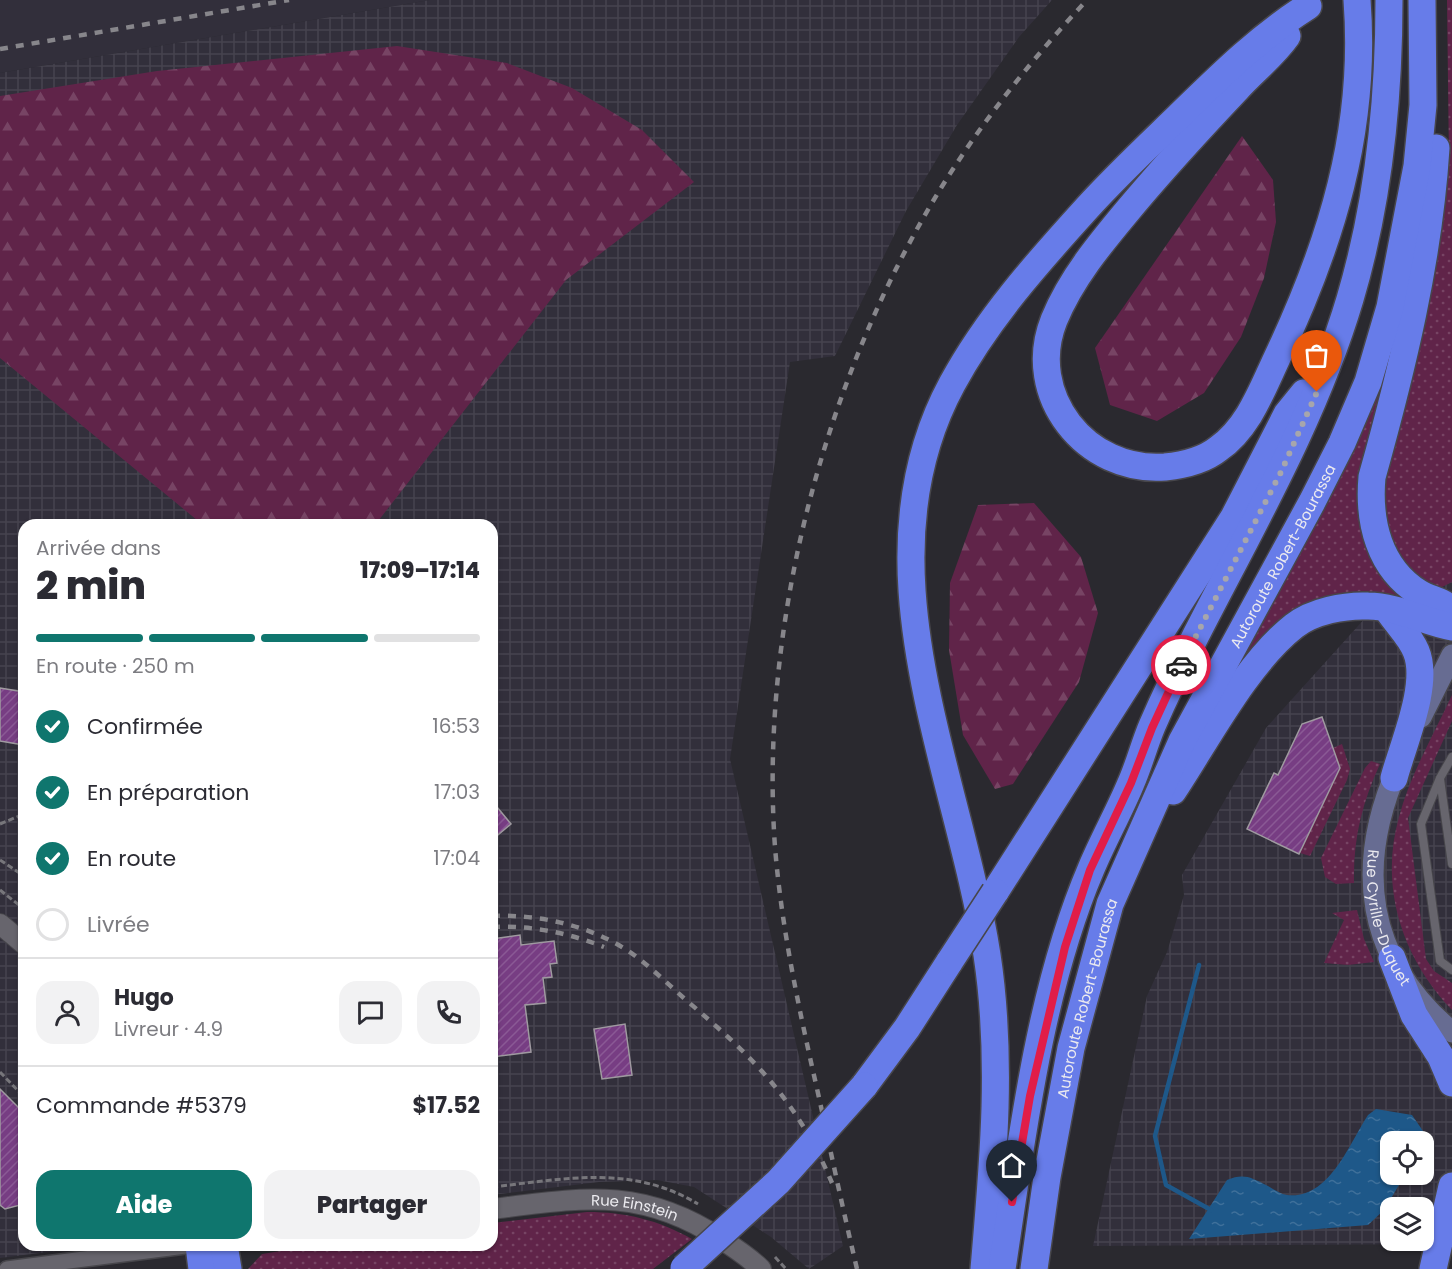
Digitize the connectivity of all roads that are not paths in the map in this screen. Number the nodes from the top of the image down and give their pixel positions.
1 (1357, 0) edge
2 (1389, 0) edge
3 (1422, 0) edge
4 (1437, 0) edge
5 (1311, 3) edge
6 (1330, 361) junction
7 (1387, 609) junction
8 (1452, 611) edge
9 (1452, 627) edge
10 (1452, 655) edge
11 (1452, 757) edge
12 (1394, 778) junction
13 (1440, 778) junction
14 (1137, 848) junction
15 (1452, 864) edge
16 (0, 924) edge
17 (18, 939) edge
18 (1392, 958) junction
19 (1452, 970) edge
20 (1452, 1032) edge
21 (1452, 1083) edge
22 (1452, 1186) edge
23 (498, 1208) edge
24 (146, 1251) edge
25 (200, 1251) edge
26 (225, 1251) edge
27 (7, 1269) edge
28 (202, 1269) edge
29 (228, 1269) edge
30 (683, 1269) edge
31 (761, 1269) edge
32 (984, 1269) edge
33 (1002, 1269) edge
34 (1034, 1269) edge
35 (1433, 1269) edge

1 - 5 highway
2 - 6 highway
3 - 14 highway, Autoroute Robert-Bourassa
4 - 8 highway
5 - 32 highway
6 - 30 highway, bridge
6 - 33 highway
7 - 9 highway
7 - 12 highway
7 - 14 highway
10 - 12 main road, Rue Cyrille-Duquet
11 - 13 lane
12 - 18 main road, Rue Cyrille-Duquet
13 - 15 lane
13 - 19 lane
14 - 34 highway, Autoroute Robert-Bourassa
16 - 17 street
18 - 20 main road, Rue Cyrille-Duquet
18 - 21 highway
22 - 35 highway
23 - 31 street, Rue Einstein
24 - 27 street
25 - 28 highway
26 - 29 highway

